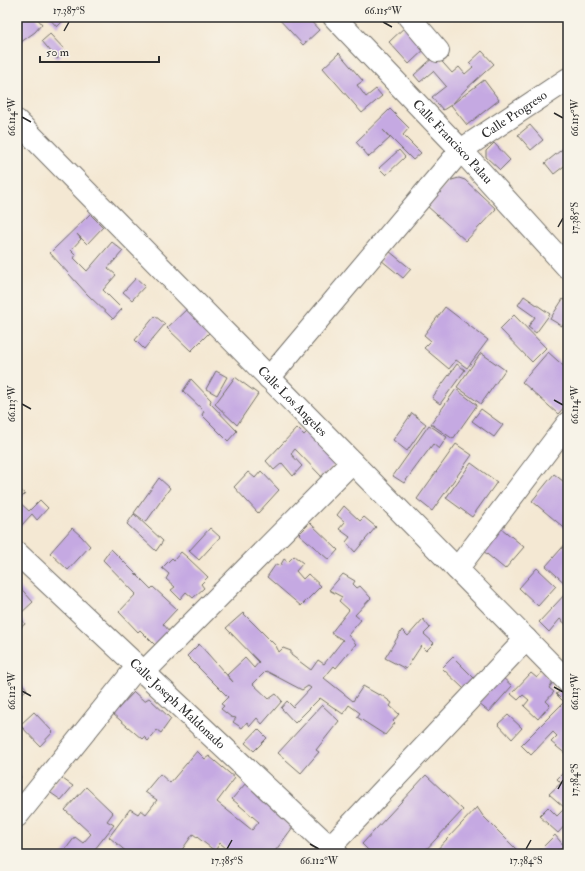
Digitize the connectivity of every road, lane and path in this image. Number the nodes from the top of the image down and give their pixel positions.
1 (334, 17) edge
2 (409, 17) edge
3 (438, 50) dead end
4 (568, 79) edge
5 (17, 121) edge
6 (461, 150) junction
7 (568, 268) edge
8 (269, 378) junction
9 (568, 424) edge
10 (352, 462) junction
11 (17, 553) edge
12 (457, 569) junction
13 (526, 639) junction
14 (140, 670) junction
15 (568, 682) edge
16 (17, 816) edge
17 (334, 851) edge

1 - 6 street, Calle Francisco Palau
2 - 3 street
4 - 6 street, Calle Progreso
5 - 8 street, Calle Los Angeles
6 - 7 street, Calle Francisco Palau
6 - 8 street, Calle Progreso
8 - 10 street, Calle Los Angeles
9 - 12 street
10 - 12 street, Calle Los Angeles
10 - 14 street
11 - 14 street, Calle Joseph Maldonado
12 - 13 street, Calle Los Angeles
13 - 15 street, Calle Los Angeles
13 - 17 street
14 - 16 street
14 - 17 street, Calle Joseph Maldonado

